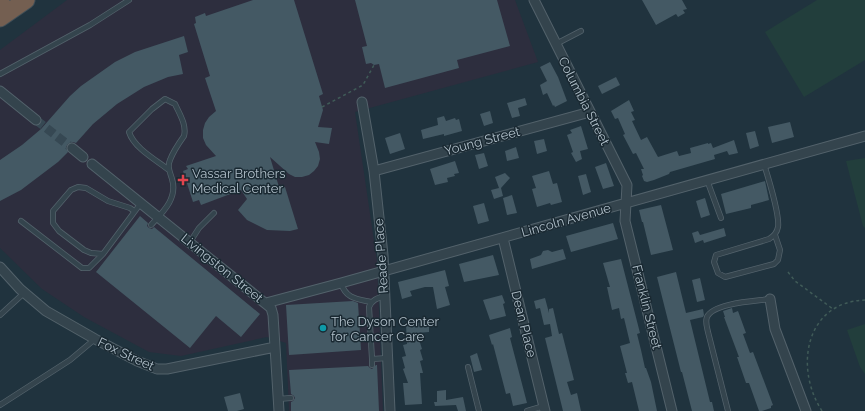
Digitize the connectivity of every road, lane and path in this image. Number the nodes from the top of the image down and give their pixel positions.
1 (26, 0) edge
2 (128, 0) edge
3 (534, 0) edge
4 (0, 18) edge
5 (581, 31) dead end
6 (556, 44) junction
7 (374, 65) dead end
8 (0, 74) edge
9 (0, 91) edge
10 (362, 102) dead end
11 (322, 107) dead end
12 (590, 112) junction
13 (36, 120) tunnel mouth
14 (865, 136) edge
15 (72, 148) tunnel mouth
16 (83, 157) dead end
17 (92, 164) dead end
18 (764, 164) junction
19 (169, 170) junction
20 (374, 171) junction
21 (707, 180) junction
22 (141, 203) junction
23 (627, 203) junction
24 (134, 211) junction
25 (214, 213) dead end
26 (158, 217) junction
27 (721, 218) dead end
28 (21, 221) dead end
29 (151, 225) dead end
30 (775, 235) junction
31 (502, 238) junction
32 (190, 242) junction
33 (103, 254) junction
34 (0, 267) edge
35 (383, 271) junction
36 (788, 272) dead end
37 (341, 283) junction
38 (24, 293) junction
39 (384, 296) junction
40 (770, 299) joint
41 (865, 300) edge
42 (371, 302) junction
43 (266, 303) junction
44 (833, 309) junction
45 (0, 315) edge
46 (95, 339) junction
47 (275, 347) junction
48 (388, 358) junction
49 (372, 359) junction
50 (372, 365) dead end
51 (468, 367) dead end
52 (291, 398) dead end
53 (278, 399) junction
54 (0, 405) edge
55 (545, 408) edge
56 (279, 411) edge
57 (390, 411) edge
58 (479, 411) edge
59 (527, 411) edge
60 (672, 411) edge
61 (728, 411) edge
62 (806, 411) edge
63 (822, 411) edge

1 - 4 highway
2 - 8 lane
3 - 6 street, Columbia Street
5 - 6 lane
6 - 12 street, Columbia Street
7 - 11 path
9 - 13 street
10 - 20 street, Reade Place
12 - 20 street, Young Street
12 - 23 street, Columbia Street
14 - 18 street, Lincoln Avenue
15 - 16 street
17 - 22 street, Livingston Street
18 - 21 street, Lincoln Avenue
18 - 30 lane
19 - 19 lane
19 - 26 lane
20 - 35 street, Reade Place
21 - 23 street, Lincoln Avenue
21 - 27 lane
22 - 24 lane
22 - 26 street, Livingston Street
23 - 31 street, Lincoln Avenue
23 - 60 street, Franklin Street
24 - 33 lane
24 - 33 lane
25 - 32 lane
26 - 29 lane
26 - 32 street, Livingston Street
28 - 33 lane
30 - 30 lane
31 - 35 street, Lincoln Avenue
31 - 55 street, Dean Place
32 - 43 street, Livingston Street
34 - 38 street, Fox Street
35 - 37 street, Lincoln Avenue
35 - 39 street, Reade Place
36 - 44 path
37 - 42 lane
37 - 43 street, Lincoln Avenue
38 - 45 lane
38 - 46 street, Fox Street
39 - 42 lane
39 - 48 street, Reade Place
40 - 61 lane
40 - 62 street
41 - 44 path
42 - 49 lane
43 - 47 street, Livingston Street
44 - 63 path
46 - 47 street, Fox Street
46 - 54 lane
47 - 53 street, Livingston Street
48 - 49 lane
48 - 57 street, Reade Place
49 - 50 lane
51 - 58 lane
52 - 53 lane
53 - 56 street, Livingston Street
55 - 59 lane

